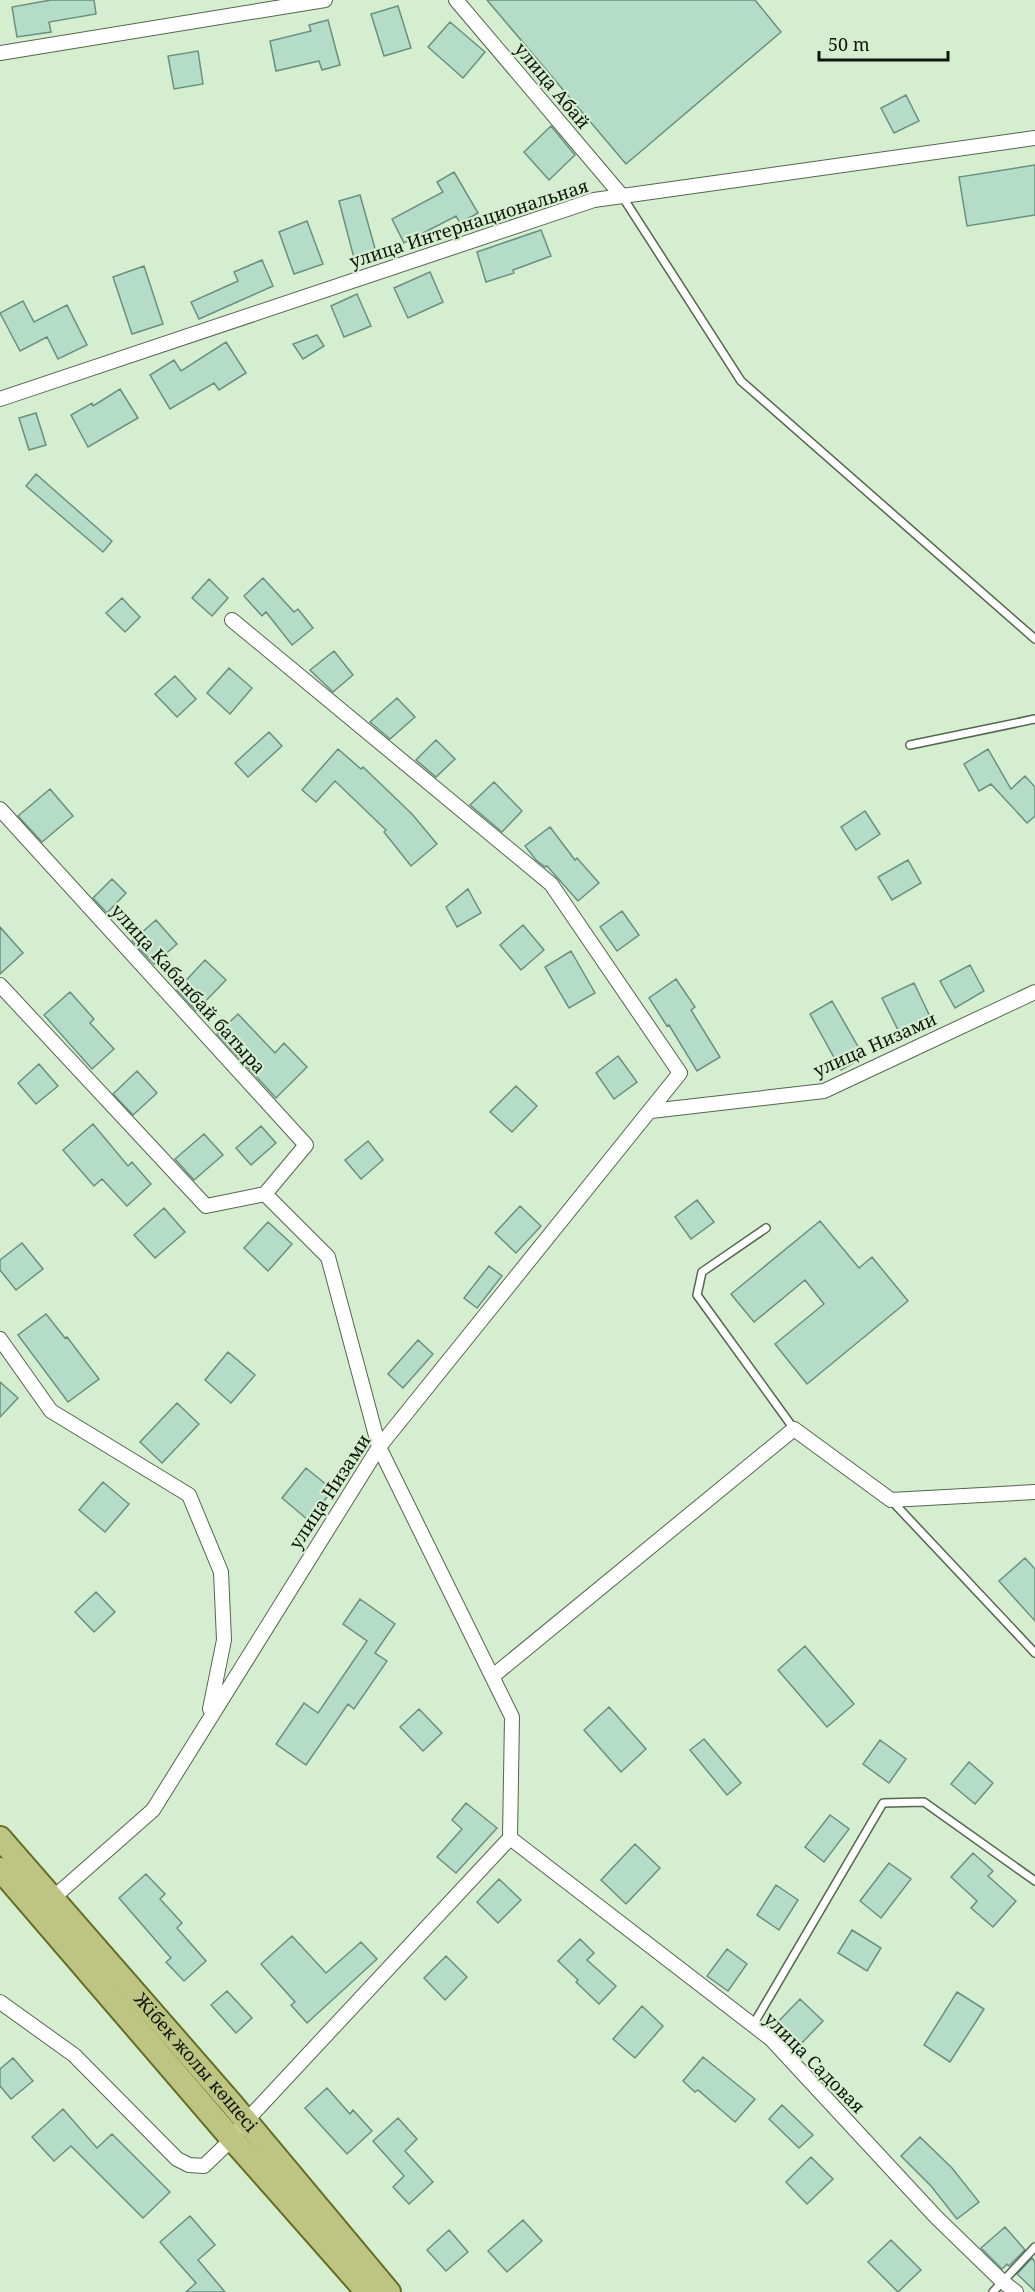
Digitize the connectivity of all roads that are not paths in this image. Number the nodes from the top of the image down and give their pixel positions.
1 (325, 0) edge
2 (456, 0) edge
3 (0, 53) edge
4 (1035, 138) edge
5 (622, 196) junction
6 (0, 399) edge
7 (232, 620) dead end
8 (1035, 639) edge
9 (1035, 719) edge
10 (910, 745) dead end
11 (0, 809) edge
12 (0, 985) edge
13 (1035, 992) edge
14 (651, 1111) junction
15 (265, 1194) junction
16 (766, 1228) dead end
17 (0, 1339) edge
18 (794, 1429) junction
19 (379, 1447) junction
20 (1035, 1492) edge
21 (891, 1500) junction
22 (1035, 1653) edge
23 (493, 1676) junction
24 (208, 1718) junction
25 (0, 1838) edge
26 (510, 1838) junction
27 (0, 1869) edge
28 (1035, 1881) edge
29 (53, 1898) junction
30 (0, 2002) edge
31 (753, 2025) junction
32 (246, 2121) junction
33 (232, 2139) junction
34 (1035, 2247) edge
35 (998, 2287) edge
36 (367, 2292) edge
37 (389, 2292) edge
38 (1016, 2292) edge

1 - 3 street
2 - 5 street, улица Абай
4 - 5 street, улица Интернациональная
5 - 6 street, улица Интернациональная
5 - 8 lane
7 - 14 street, улица Низами
9 - 10 lane
11 - 15 street, улица Кабанбай батыра
12 - 15 street
13 - 14 street, улица Низами
14 - 19 street, улица Низами
15 - 19 street
16 - 18 lane
17 - 24 street
18 - 21 street
18 - 23 street
19 - 23 street
19 - 24 street, улица Низами
20 - 21 street
21 - 22 lane
23 - 26 street
24 - 29 street, улица Низами
25 - 29 main road, Жібек жолы көшесі
26 - 31 street, улица Садовая
26 - 32 street
27 - 33 main road, Жібек жолы көшесі
28 - 31 lane
29 - 32 main road, Жібек жолы көшесі
30 - 33 street
31 - 35 street, улица Садовая
32 - 33 street
32 - 37 main road, Жібек жолы көшесі
33 - 36 main road, Жібек жолы көшесі
34 - 35 lane
35 - 38 street, улица Садовая

